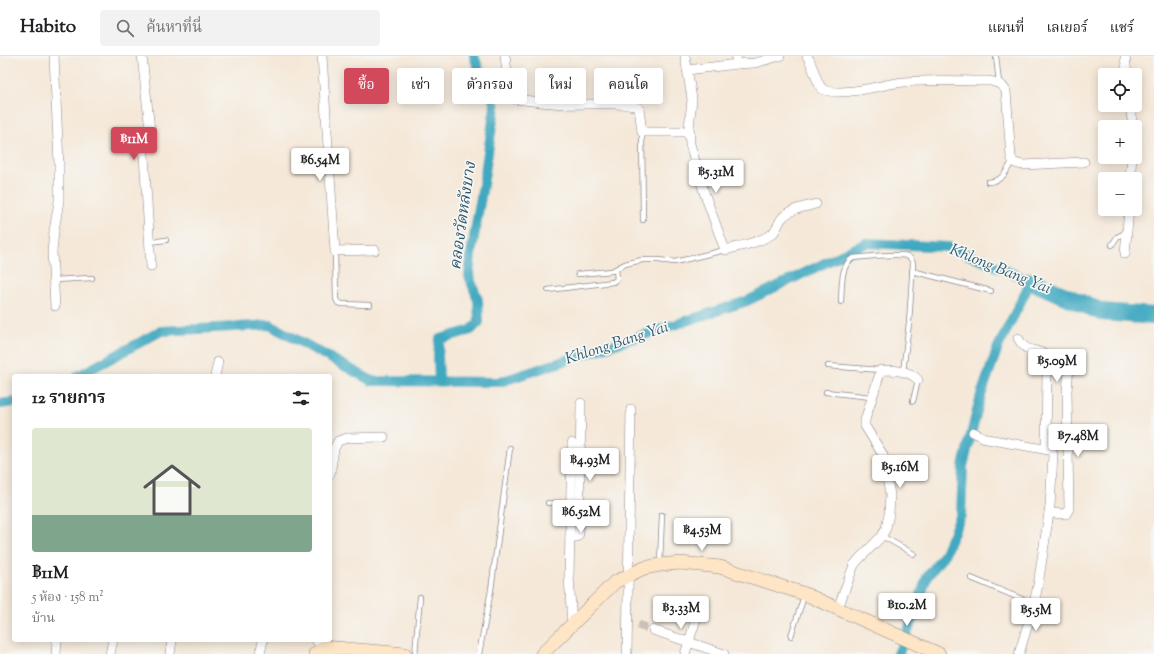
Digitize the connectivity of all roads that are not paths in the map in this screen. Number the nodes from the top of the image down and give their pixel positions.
1 (54, 56) edge
2 (142, 56) edge
3 (322, 56) edge
4 (505, 56) edge
5 (685, 56) edge
6 (780, 56) edge
7 (807, 56) edge
8 (996, 56) edge
9 (1125, 56) edge
10 (736, 60) edge
11 (1126, 68) edge
12 (687, 70) junction
13 (999, 83) junction
14 (642, 132) junction
15 (690, 132) junction
16 (1012, 162) junction
17 (1084, 162) dead end
18 (988, 182) dead end
19 (816, 204) dead end
20 (1128, 216) edge
21 (643, 220) dead end
22 (1127, 232) junction
23 (166, 240) dead end
24 (150, 242) junction
25 (1112, 244) dead end
26 (375, 250) dead end
27 (725, 250) junction
28 (335, 251) junction
29 (1125, 254) dead end
30 (152, 266) dead end
31 (616, 269) junction
32 (912, 271) junction
33 (578, 274) dead end
34 (92, 278) dead end
35 (54, 280) junction
36 (548, 290) dead end
37 (991, 291) dead end
38 (841, 302) dead end
39 (370, 305) dead end
40 (55, 306) dead end
41 (1018, 338) dead end
42 (218, 362) dead end
43 (828, 366) dead end
44 (1069, 366) dead end
45 (881, 370) junction
46 (903, 372) junction
47 (215, 374) edge
48 (918, 380) joint
49 (826, 392) dead end
50 (871, 397) junction
51 (913, 401) dead end
52 (581, 403) dead end
53 (631, 409) dead end
54 (973, 432) dead end
55 (384, 437) dead end
56 (572, 442) dead end
57 (510, 448) dead end
58 (1046, 449) junction
59 (332, 462) edge
60 (548, 503) dead end
61 (572, 503) junction
62 (1049, 513) junction
63 (662, 515) dead end
64 (882, 536) junction
65 (570, 537) junction
66 (914, 554) dead end
67 (660, 565) junction
68 (629, 574) junction
69 (971, 578) dead end
70 (804, 594) junction
71 (420, 597) dead end
72 (1034, 604) junction
73 (838, 608) junction
74 (698, 613) dead end
75 (628, 623) junction
76 (572, 625) junction
77 (638, 625) tunnel mouth
78 (653, 630) tunnel mouth
79 (791, 636) dead end
80 (57, 642) edge
81 (113, 642) edge
82 (172, 642) edge
83 (263, 642) edge
84 (688, 642) junction
85 (318, 647) edge
86 (394, 653) edge
87 (56, 654) edge
88 (110, 654) edge
89 (170, 654) edge
90 (260, 654) edge
91 (416, 654) edge
92 (479, 654) edge
93 (542, 654) edge
94 (627, 654) edge
95 (685, 654) edge
96 (724, 654) edge
97 (939, 654) edge
98 (1019, 654) edge

1 - 35 street
2 - 24 street
3 - 28 street
4 - 14 street
5 - 12 street
6 - 10 street
7 - 13 street
8 - 13 lane
9 - 11 street
10 - 12 street
12 - 15 street
13 - 16 street
14 - 15 street
14 - 21 lane
15 - 27 street
16 - 17 street
16 - 18 lane
19 - 27 street
20 - 22 street
22 - 25 lane
22 - 29 street
23 - 24 lane
24 - 30 street
26 - 28 street
27 - 31 lane
28 - 39 lane
31 - 33 lane
31 - 36 lane
32 - 37 lane
32 - 38 lane
32 - 46 lane
34 - 35 lane
35 - 40 street
41 - 58 street
42 - 47 street
43 - 45 lane
44 - 62 street
45 - 46 street
45 - 50 street
46 - 48 street
48 - 51 lane
49 - 50 lane
50 - 64 street
52 - 65 street
53 - 68 street
54 - 58 street
55 - 59 street
56 - 61 street
57 - 92 lane
58 - 62 street
60 - 61 lane
61 - 65 street
62 - 72 street
63 - 67 lane
64 - 66 lane
64 - 73 street
65 - 76 street
67 - 68 street
67 - 70 street
68 - 75 street
68 - 76 street
69 - 72 lane
70 - 73 street
70 - 79 lane
71 - 91 lane
72 - 98 street
73 - 97 street
74 - 84 street
75 - 77 street
75 - 94 street
76 - 93 street
78 - 84 street
80 - 87 street
81 - 88 street
82 - 89 street
83 - 90 street
84 - 95 street
84 - 96 street
85 - 86 street

